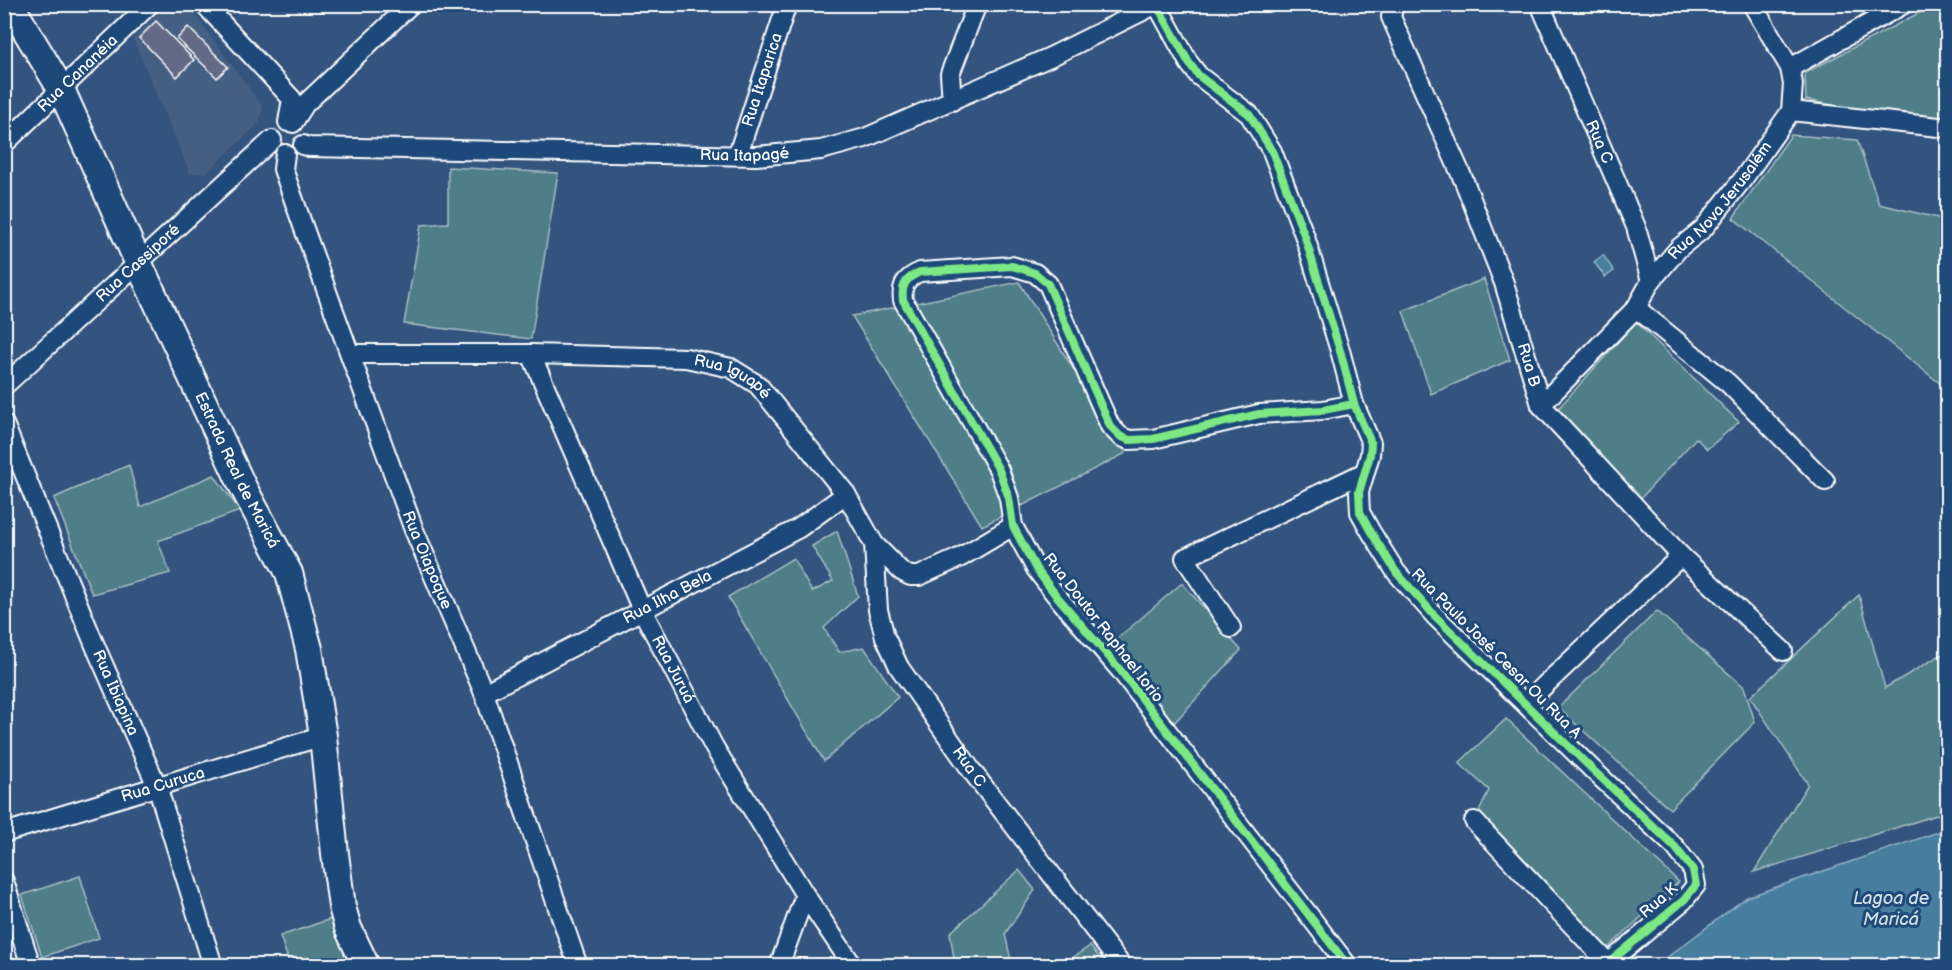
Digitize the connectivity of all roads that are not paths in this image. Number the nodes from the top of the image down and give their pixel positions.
1 (10, 4) edge
2 (150, 4) edge
3 (204, 4) edge
4 (411, 4) edge
5 (977, 4) edge
6 (1394, 4) edge
7 (1540, 4) edge
8 (1752, 4) edge
9 (1904, 4) edge
10 (1157, 5) edge
11 (782, 6) edge
12 (1790, 68) junction
13 (61, 89) junction
14 (952, 101) junction
15 (1791, 111) junction
16 (291, 122) junction
17 (1947, 128) edge
18 (272, 140) junction
19 (4, 144) edge
20 (303, 145) junction
21 (285, 154) junction
22 (738, 154) junction
23 (138, 262) junction
24 (1651, 280) junction
25 (1636, 308) junction
26 (350, 354) junction
27 (531, 354) junction
28 (4, 386) edge
29 (1354, 404) junction
30 (1541, 405) junction
31 (4, 424) edge
32 (1365, 472) junction
33 (1825, 481) dead end
34 (846, 494) junction
35 (1013, 526) junction
36 (874, 544) junction
37 (1681, 556) junction
38 (642, 610) junction
39 (1231, 628) dead end
40 (1783, 651) dead end
41 (484, 693) junction
42 (1526, 703) junction
43 (323, 736) junction
44 (157, 786) junction
45 (1474, 821) dead end
46 (4, 832) edge
47 (1675, 847) joint
48 (4, 881) edge
49 (806, 895) junction
50 (1342, 964) edge
51 (1606, 964) edge
52 (31, 966) edge
53 (213, 966) edge
54 (366, 966) edge
55 (578, 966) edge
56 (779, 966) edge
57 (853, 966) edge
58 (1122, 966) edge

1 - 13 main road, Estrada Real de Maricá
2 - 13 street, Rua Cananéia
3 - 16 street
4 - 16 street, Rua Cassiporé
5 - 14 street
6 - 30 street, Rua B
7 - 24 street, Rua C
8 - 12 street
9 - 12 street
10 - 14 street, Rua Itapagé
10 - 29 street, Rua Paulo José Cesar Ou Rua A
11 - 22 street, Rua Itaparica
12 - 15 street
13 - 19 street, Rua Cananéia
13 - 23 main road, Estrada Real de Maricá
14 - 22 street, Rua Itapagé
15 - 17 street
15 - 24 street, Rua Nova Jerusalém
16 - 18 street, Rua Cassiporé
16 - 20 street
18 - 21 street
18 - 23 street, Rua Cassiporé
20 - 21 street
20 - 22 street, Rua Itapagé
21 - 26 street, Rua Oiapoque
23 - 28 street, Rua Cassiporé
23 - 43 main road, Estrada Real de Maricá
24 - 25 street, Rua Nova Jerusalém
25 - 30 street, Rua Nova Jerusalém
25 - 33 street
26 - 27 street, Rua Iguapé
26 - 41 street, Rua Oiapoque
27 - 34 street, Rua Iguapé
27 - 38 street, Rua Juruá
29 - 32 street, Rua Paulo José Cesar Ou Rua A
29 - 35 street, Rua Doutor Raphael Iorio
30 - 37 street, Rua B
31 - 44 street, Rua Ibiapina
32 - 39 street
32 - 42 street, Rua Paulo José Cesar Ou Rua A
34 - 36 street, Rua Iguapé
34 - 38 street, Rua Ilha Bela
35 - 36 street, Rua Iguapé
35 - 50 street, Rua Doutor Raphael Iorio
36 - 58 street, Rua C
37 - 40 street, Rua B
37 - 42 street
38 - 41 street, Rua Ilha Bela
38 - 49 street, Rua Juruá
41 - 55 street, Rua Oiapoque
42 - 47 street, Rua Paulo José Cesar Ou Rua A
43 - 44 street, Rua Curuca
43 - 54 main road, Estrada Real de Maricá
44 - 46 street, Rua Curuca
44 - 53 street, Rua Ibiapina
45 - 51 street
47 - 51 street, Rua K
48 - 52 street
49 - 56 street
49 - 57 street, Rua Juruá

